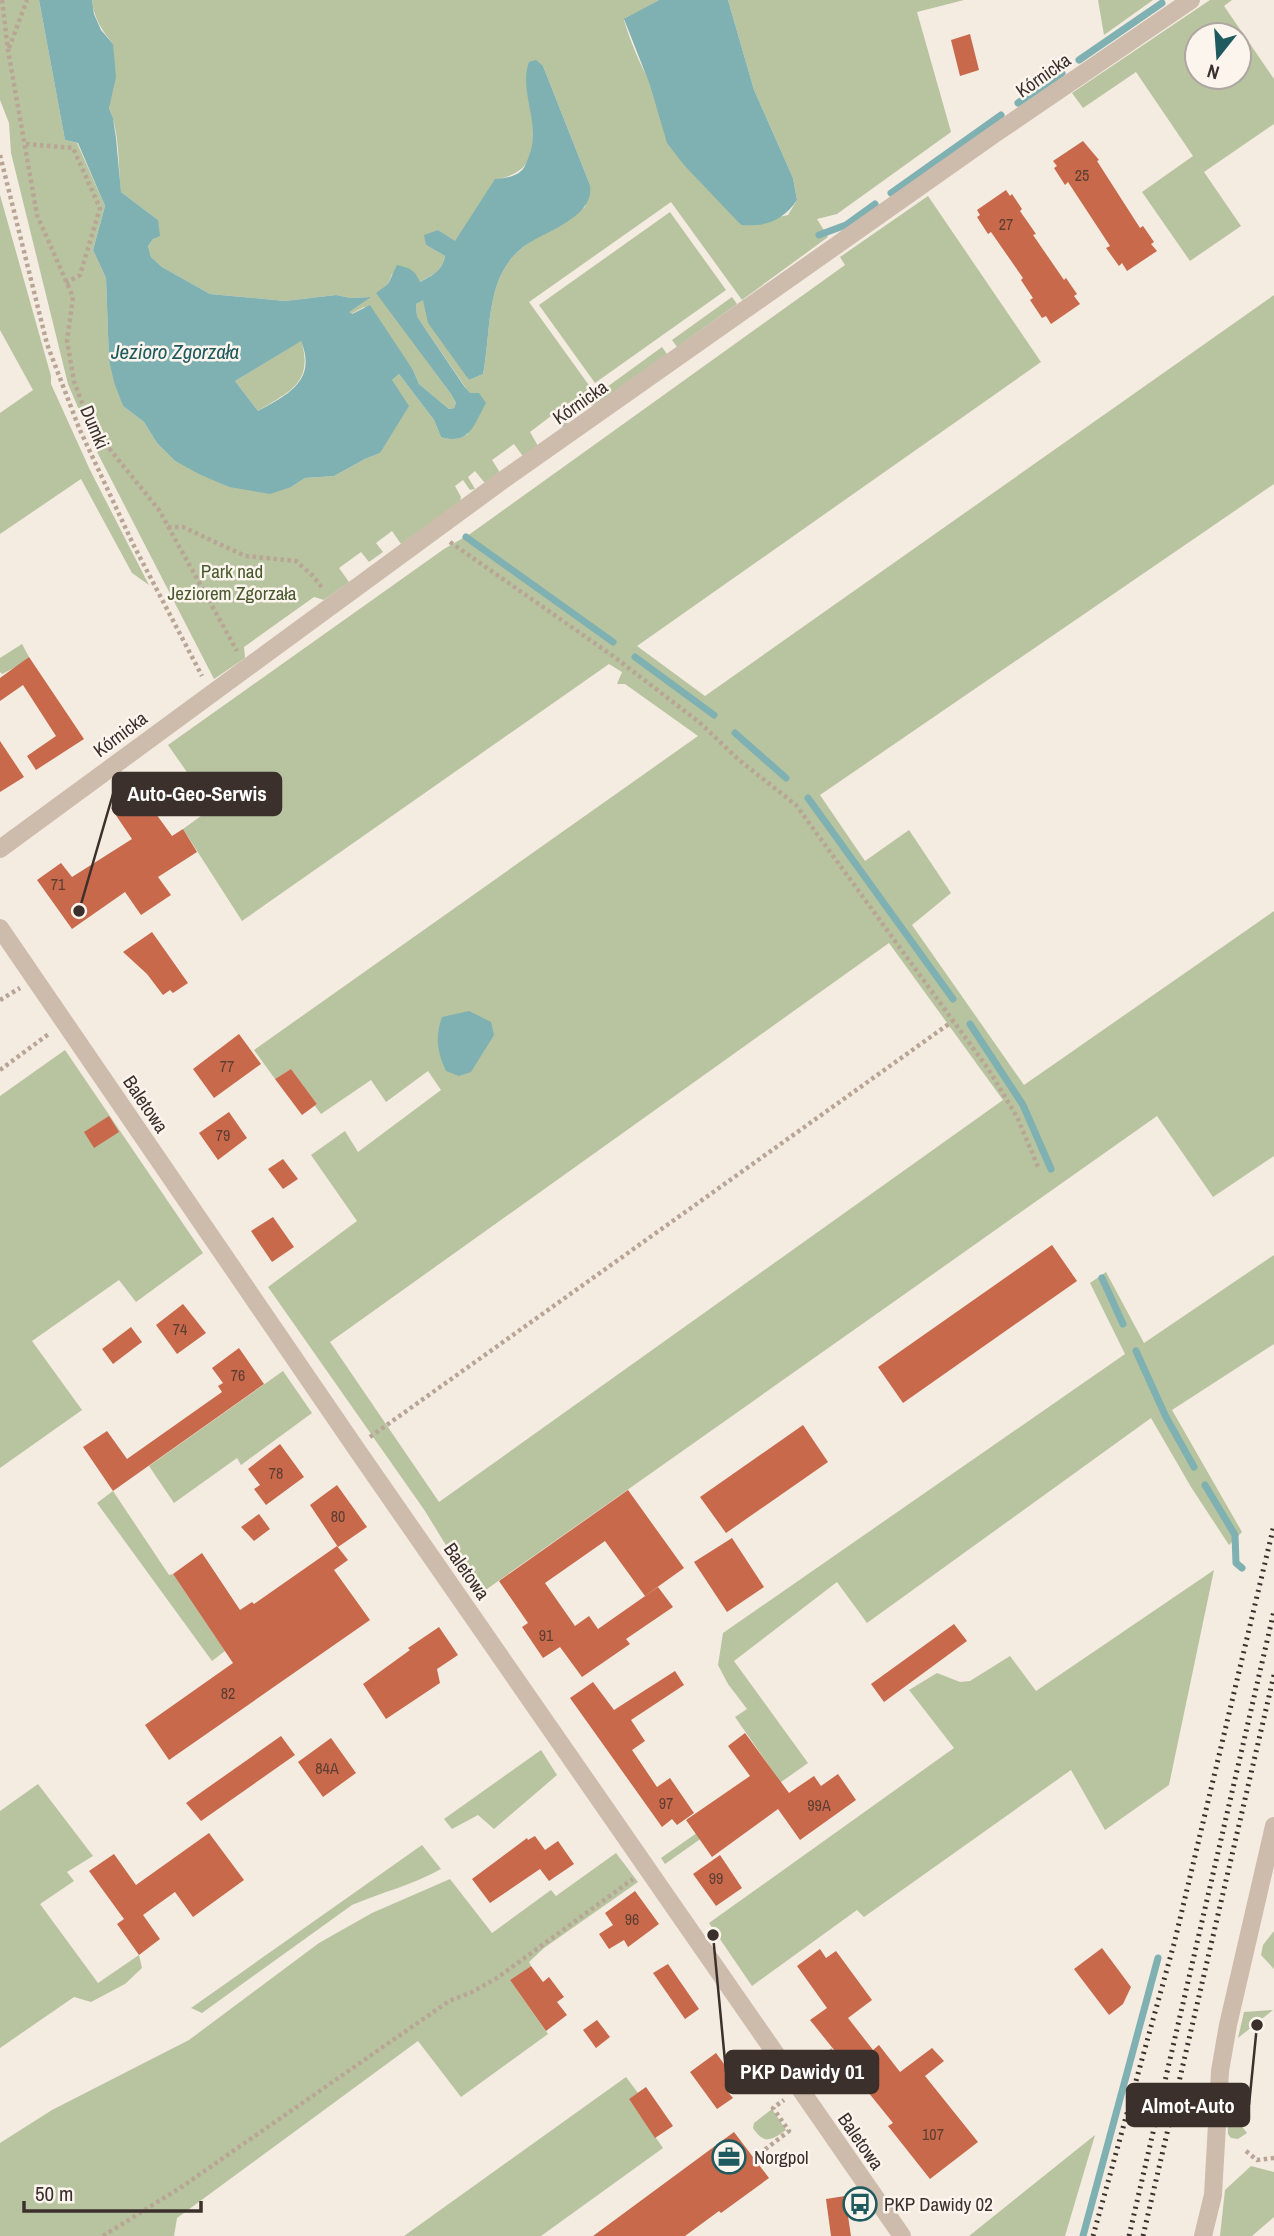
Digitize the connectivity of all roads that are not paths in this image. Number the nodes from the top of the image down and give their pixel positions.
1 (1191, 0) edge
2 (0, 849) edge
3 (0, 928) edge
4 (1274, 1826) edge
5 (902, 2236) edge
6 (1203, 2236) edge

1 - 2 street, Kórnicka
3 - 5 street, Baletowa
4 - 6 street

